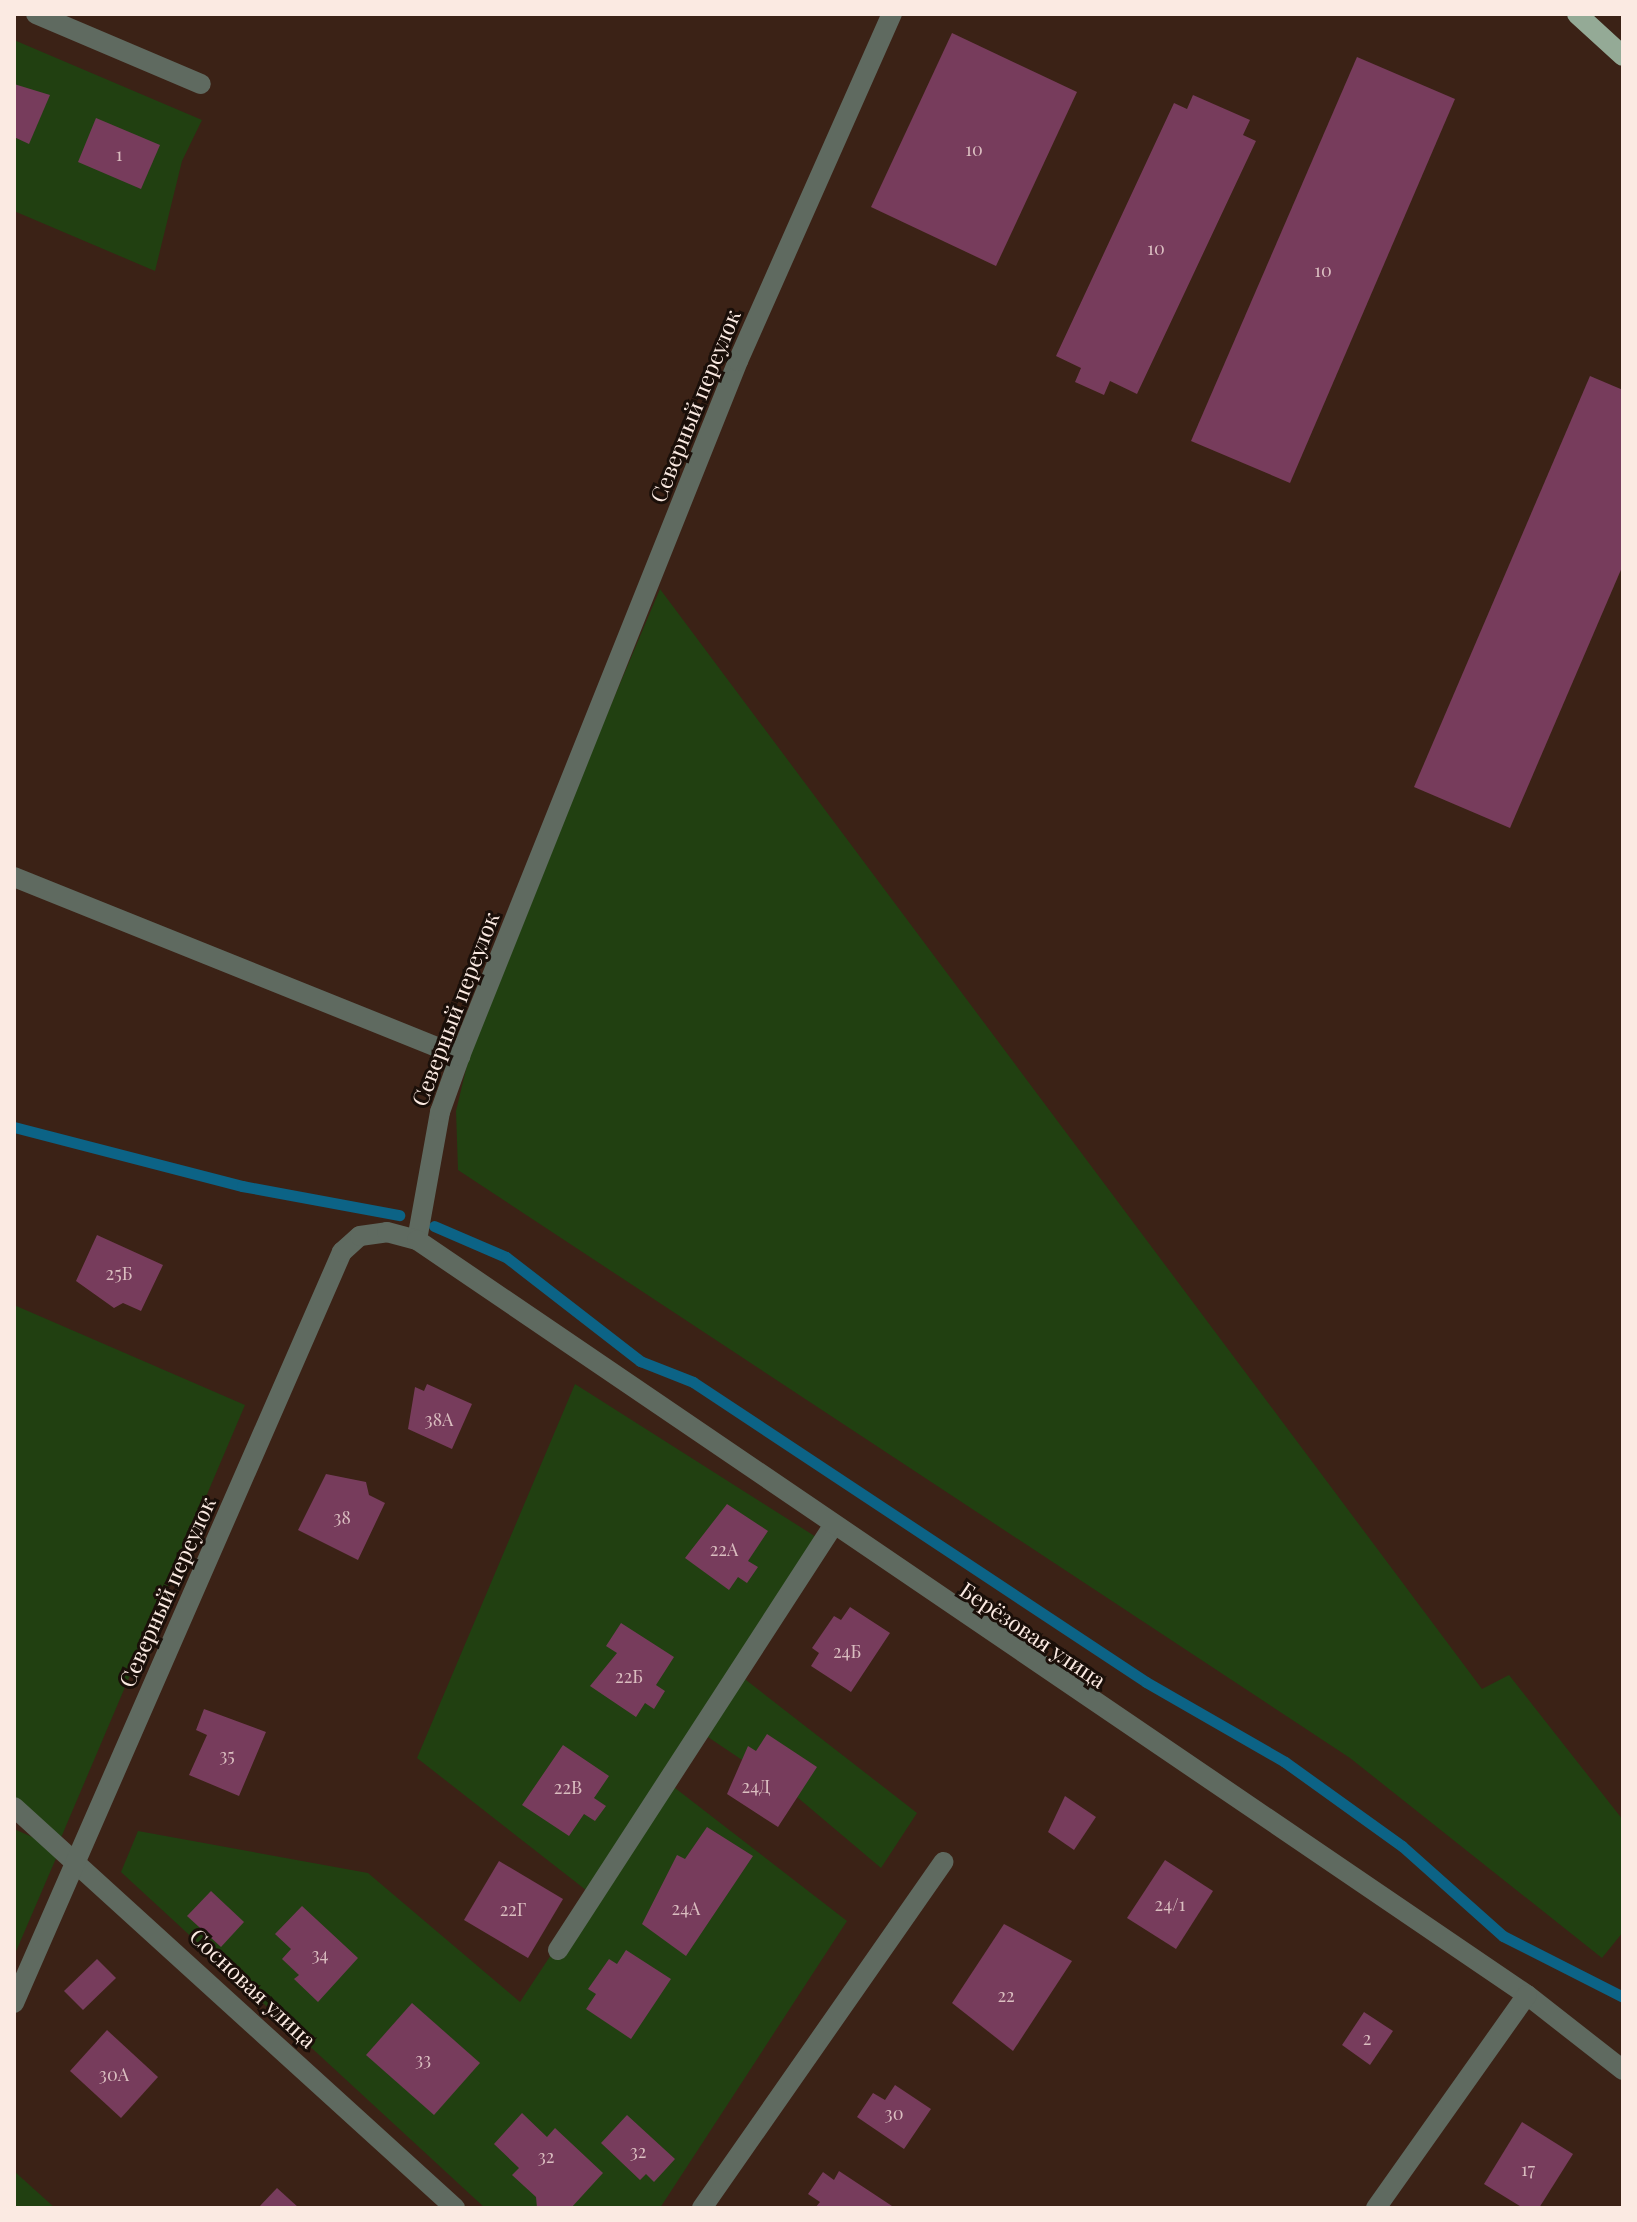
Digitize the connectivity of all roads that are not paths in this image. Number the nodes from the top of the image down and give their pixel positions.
1 (36, 14) edge
2 (892, 14) edge
3 (1577, 14) edge
4 (1623, 56) edge
5 (201, 84) dead end
6 (14, 877) edge
7 (460, 1056) junction
8 (417, 1240) junction
9 (831, 1529) junction
10 (14, 1807) edge
11 (77, 1858) junction
12 (943, 1862) dead end
13 (558, 1950) dead end
14 (1527, 1995) junction
15 (14, 2003) edge
16 (1623, 2070) edge
17 (455, 2208) edge
18 (702, 2208) edge
19 (1376, 2208) edge

1 - 5 street
2 - 7 street, Северный переулок
3 - 4 main road
6 - 7 street
7 - 8 street, Северный переулок
8 - 9 street, Берёзовая улица
8 - 11 street, Северный переулок
9 - 13 street
9 - 14 street, Берёзовая улица
10 - 11 street, Сосновая улица
11 - 15 street, Северный переулок
11 - 17 street, Сосновая улица
12 - 18 street
14 - 16 street, Берёзовая улица
14 - 19 street

